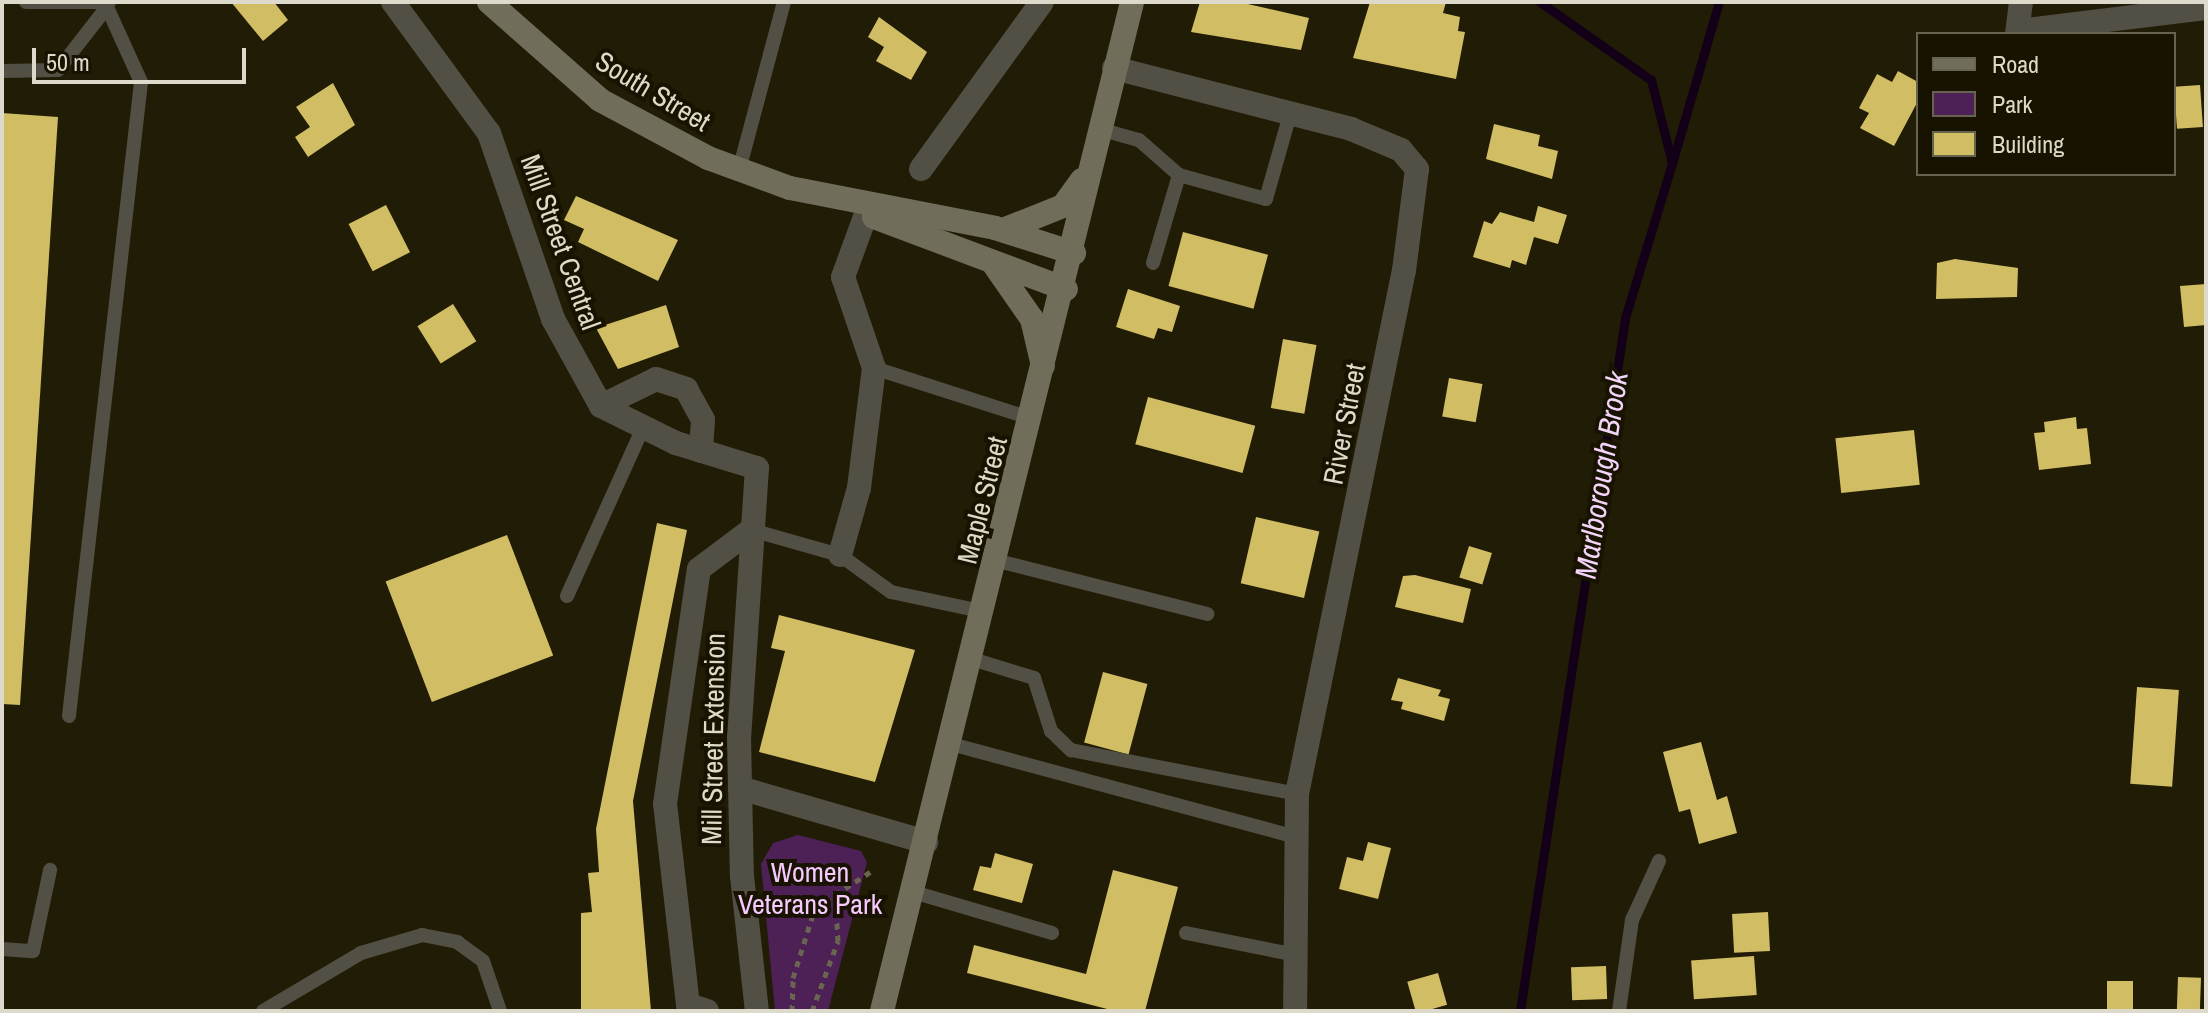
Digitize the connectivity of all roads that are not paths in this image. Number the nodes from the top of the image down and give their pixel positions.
1 (26, 2) edge
2 (393, 2) edge
3 (489, 2) edge
4 (784, 2) edge
5 (1042, 2) edge
6 (1132, 2) edge
7 (2021, 2) edge
8 (108, 4) edge
9 (2206, 8) edge
10 (2018, 32) edge
11 (2026, 32) edge
12 (1114, 68) junction
13 (2, 71) edge
14 (1290, 114) junction
15 (1099, 129) junction
16 (921, 169) dead end
17 (739, 170) junction
18 (1085, 174) junction
19 (1179, 175) junction
20 (808, 192) junction
21 (866, 214) junction
22 (1003, 230) junction
23 (1074, 253) junction
24 (1153, 263) dead end
25 (995, 266) junction
26 (1066, 289) junction
27 (874, 368) junction
28 (1045, 375) junction
29 (601, 406) junction
30 (1034, 419) junction
31 (643, 428) junction
32 (701, 451) junction
33 (751, 530) junction
34 (840, 555) junction
35 (998, 561) junction
36 (567, 596) dead end
37 (985, 612) junction
38 (1207, 614) dead end
39 (972, 659) junction
40 (69, 716) dead end
41 (951, 744) junction
42 (740, 788) junction
43 (1297, 794) junction
44 (1296, 837) junction
45 (926, 842) junction
46 (1659, 861) dead end
47 (50, 870) dead end
48 (913, 892) junction
49 (1052, 933) dead end
50 (1186, 933) dead end
51 (2, 949) edge
52 (1291, 954) junction
53 (263, 1011) edge
54 (500, 1011) edge
55 (707, 1011) edge
56 (757, 1011) edge
57 (882, 1011) edge
58 (1295, 1011) edge
59 (1619, 1011) edge

1 - 8 lane
2 - 29 street, Mill Street Central
3 - 17 main road, South Street
4 - 17 lane
5 - 16 street
6 - 12 main road, Maple Street
7 - 10 street
8 - 13 lane
8 - 40 lane
9 - 11 street
12 - 14 street, River Street
12 - 15 main road, Maple Street
14 - 19 lane
14 - 43 street, River Street
15 - 18 main road, Maple Street
15 - 19 lane
17 - 20 main road, South Street
18 - 22 main road
18 - 23 main road, Maple Street
19 - 24 lane
20 - 21 main road, South Street
20 - 22 main road, South Street
21 - 25 main road, South Street
21 - 27 street
22 - 23 main road, South Street
23 - 26 main road, Maple Street
25 - 26 main road, South Street
25 - 28 main road
26 - 28 main road, Maple Street
27 - 30 lane
27 - 34 street
28 - 30 main road, Maple Street
29 - 31 street
29 - 32 street
30 - 35 main road, Maple Street
31 - 32 street
31 - 36 lane
32 - 33 street, Mill Street Extension
33 - 34 lane
33 - 42 street, Mill Street Extension
33 - 55 street
34 - 37 lane
35 - 37 main road, Maple Street
35 - 38 lane
37 - 39 main road, Maple Street
39 - 41 main road, Maple Street
39 - 43 lane
41 - 44 lane
41 - 45 main road, Maple Street
42 - 45 street
42 - 56 street, Mill Street Extension
43 - 44 street, River Street
44 - 52 street, River Street
45 - 48 main road, Maple Street
46 - 59 lane
47 - 51 lane
48 - 49 lane
48 - 57 main road, Maple Street
50 - 52 lane
52 - 58 street, River Street
53 - 54 lane

